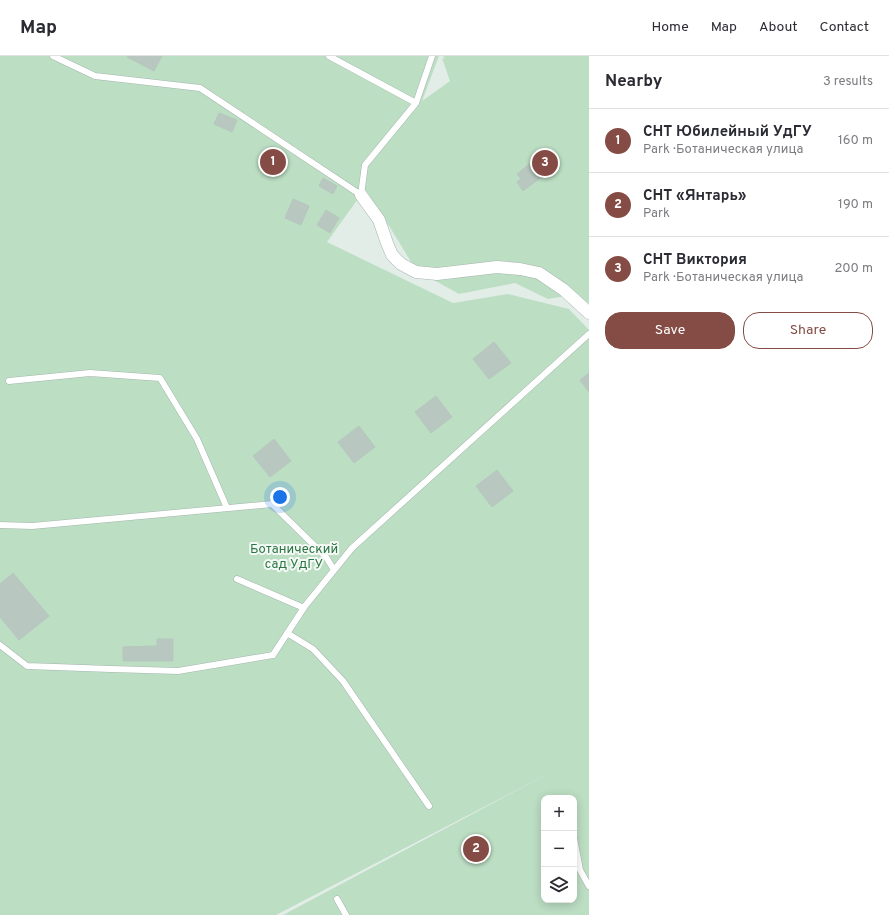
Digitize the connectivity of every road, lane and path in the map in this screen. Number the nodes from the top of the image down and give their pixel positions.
1 (53, 56) edge
2 (329, 56) edge
3 (432, 56) edge
4 (416, 104) junction
5 (361, 194) junction
6 (589, 313) edge
7 (589, 334) edge
8 (9, 381) dead end
9 (227, 508) junction
10 (0, 525) edge
11 (334, 570) junction
12 (237, 579) dead end
13 (304, 608) junction
14 (287, 633) junction
15 (0, 645) edge
16 (429, 806) dead end
17 (577, 854) edge
18 (589, 886) edge
19 (337, 900) dead end
20 (346, 915) edge

1 - 5 lane
2 - 4 lane
3 - 4 lane
4 - 5 lane
5 - 6 street
7 - 11 lane
8 - 9 lane
9 - 10 lane
9 - 11 lane
11 - 13 lane
12 - 13 lane
13 - 14 lane
14 - 15 lane
14 - 16 lane
17 - 18 lane
19 - 20 lane

